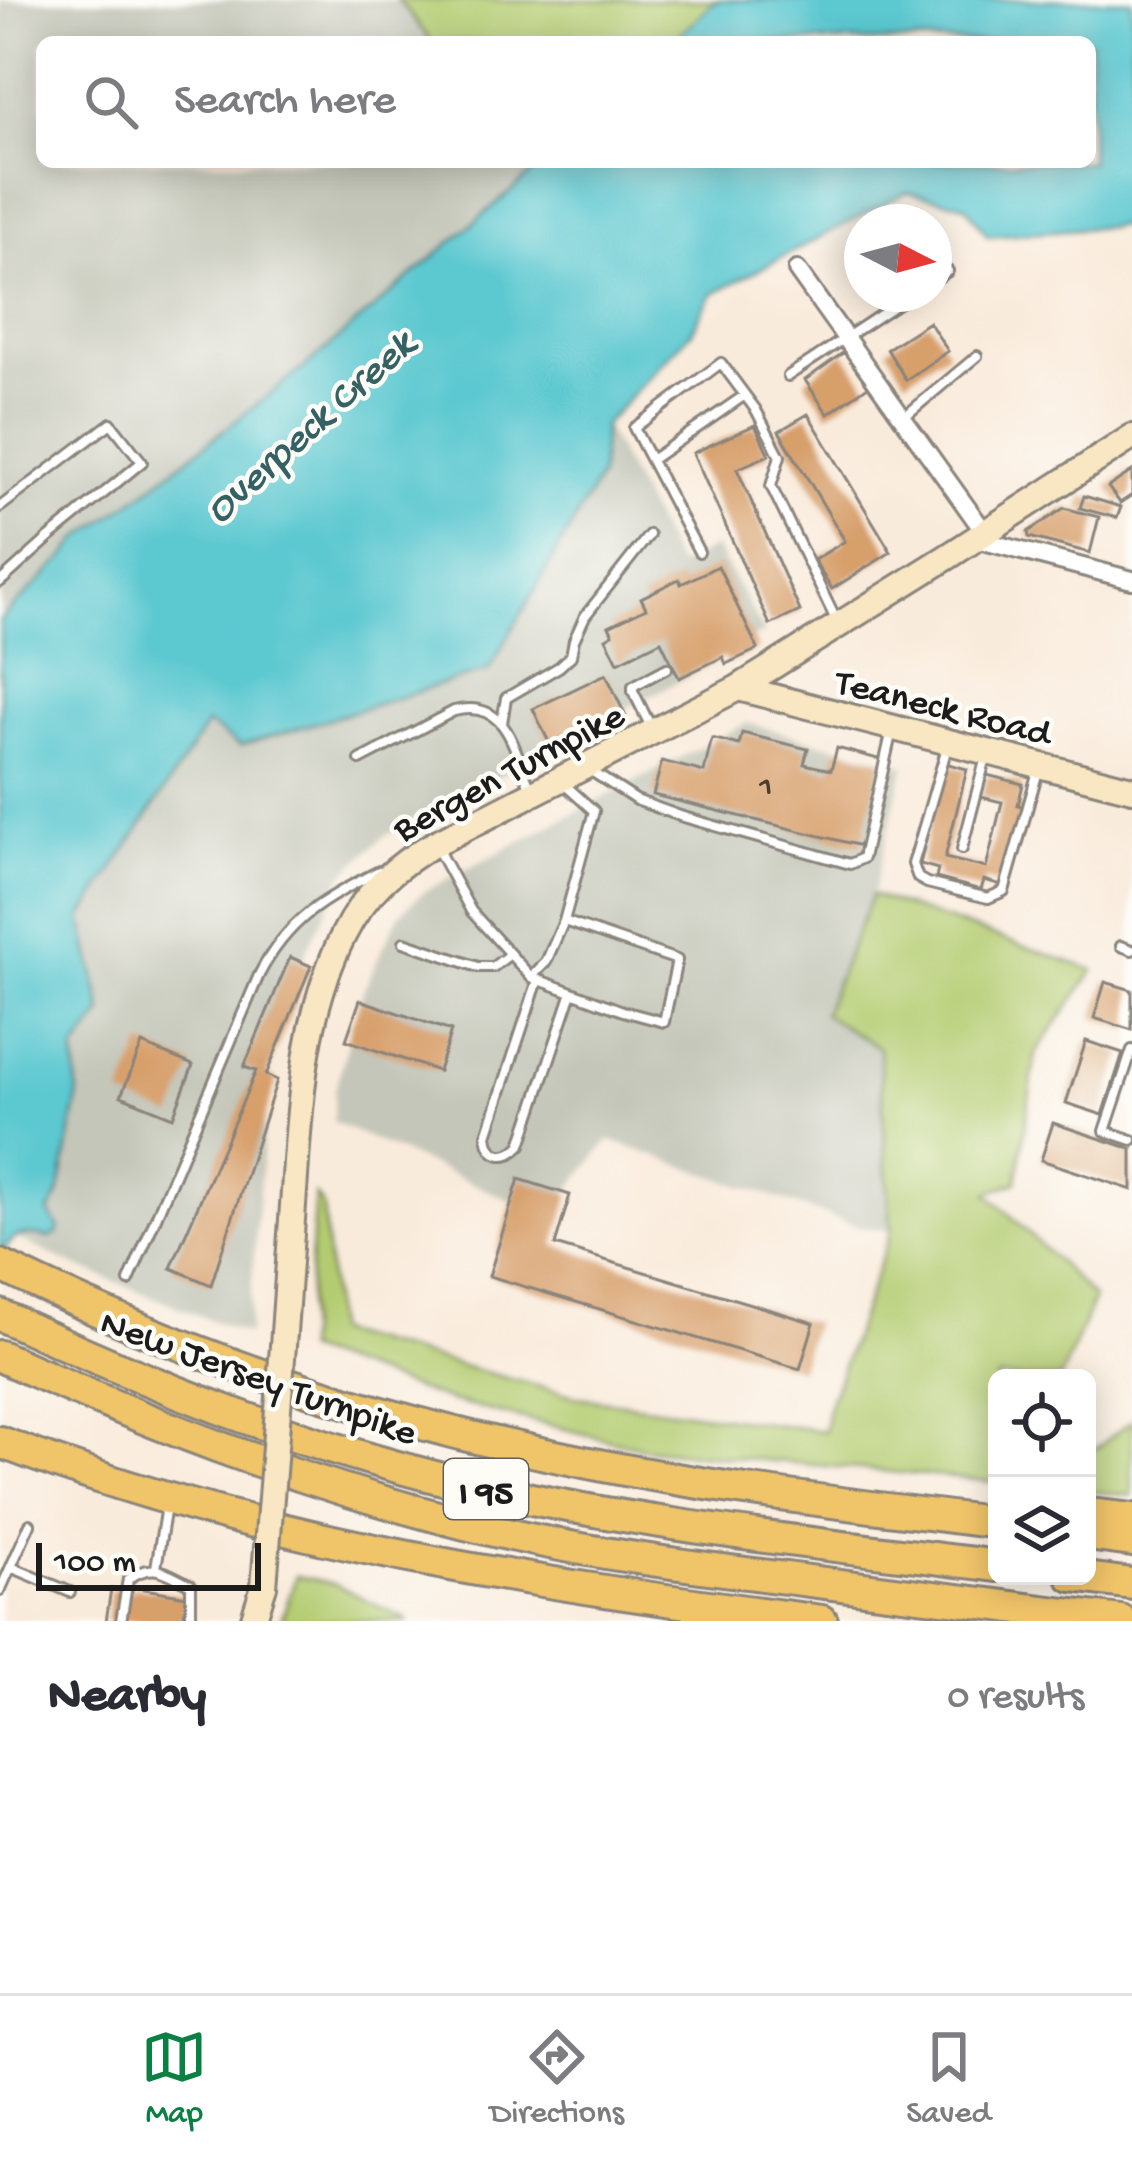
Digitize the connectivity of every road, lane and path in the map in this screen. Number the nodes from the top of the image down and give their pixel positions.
1 (796, 270) dead end
2 (885, 312) edge
3 (845, 338) junction
4 (976, 356) dead end
5 (788, 376) dead end
6 (745, 395) junction
7 (903, 418) junction
8 (1132, 436) edge
9 (651, 460) junction
10 (0, 507) edge
11 (650, 536) dead end
12 (981, 536) junction
13 (699, 552) dead end
14 (1132, 580) edge
15 (0, 582) edge
16 (837, 624) junction
17 (667, 668) dead end
18 (738, 688) junction
19 (502, 723) junction
20 (893, 728) junction
21 (653, 732) junction
22 (949, 742) junction
23 (987, 752) junction
24 (360, 760) dead end
25 (1040, 765) junction
26 (584, 767) junction
27 (560, 780) junction
28 (1132, 789) edge
29 (532, 794) junction
30 (429, 847) junction
31 (962, 849) dead end
32 (564, 921) junction
33 (404, 942) dead end
34 (1121, 946) dead end
35 (1132, 950) edge
36 (510, 955) junction
37 (534, 978) junction
38 (572, 992) junction
39 (1132, 1051) edge
40 (1132, 1140) edge
41 (8, 1269) edge
42 (129, 1281) dead end
43 (0, 1315) edge
44 (0, 1357) edge
45 (0, 1442) edge
46 (167, 1498) junction
47 (854, 1504) junction
48 (988, 1504) edge
49 (1096, 1515) edge
50 (1132, 1519) edge
51 (988, 1522) edge
52 (30, 1524) dead end
53 (1096, 1536) edge
54 (1132, 1540) edge
55 (988, 1565) edge
56 (11, 1567) junction
57 (156, 1568) junction
58 (1096, 1579) edge
59 (1132, 1584) edge
60 (0, 1591) edge
61 (70, 1592) dead end
62 (612, 1593) junction
63 (121, 1621) edge
64 (190, 1621) edge
65 (253, 1621) edge
66 (704, 1621) edge
67 (822, 1621) edge
68 (1121, 1621) edge

1 - 3 street
2 - 3 lane
3 - 5 lane
3 - 7 street
4 - 7 lane
6 - 9 lane
6 - 9 lane
6 - 16 lane
7 - 12 street
8 - 12 main road, Bergen Turnpike
9 - 13 lane
10 - 15 lane
11 - 19 lane
12 - 14 street
12 - 16 main road, Bergen Turnpike
16 - 18 main road, Bergen Turnpike
17 - 21 lane
18 - 20 main road, Teaneck Road
18 - 21 main road, Bergen Turnpike
19 - 24 lane
19 - 29 lane
20 - 22 main road, Teaneck Road
20 - 26 lane
21 - 26 main road, Bergen Turnpike
22 - 23 main road, Teaneck Road
22 - 25 lane
23 - 25 main road, Teaneck Road
23 - 31 lane
25 - 28 main road, Teaneck Road
26 - 27 main road, Bergen Turnpike
27 - 29 main road, Bergen Turnpike
27 - 32 lane
29 - 30 main road, Bergen Turnpike
30 - 36 lane
30 - 42 lane
30 - 65 main road, Bergen Turnpike, bridge
32 - 37 lane
32 - 38 lane
33 - 36 lane
34 - 35 lane
36 - 37 lane
37 - 38 lane
37 - 38 lane
39 - 40 lane
41 - 47 highway
43 - 55 highway, New Jersey Turnpike / I 95
44 - 68 highway
45 - 46 highway, I 95
46 - 57 lane
46 - 62 highway, I 95
47 - 48 highway
47 - 51 highway
49 - 50 highway
52 - 56 lane
53 - 54 highway
56 - 60 lane
56 - 61 lane
57 - 63 lane
57 - 64 lane
58 - 59 highway
62 - 66 highway
62 - 67 highway, I 95

